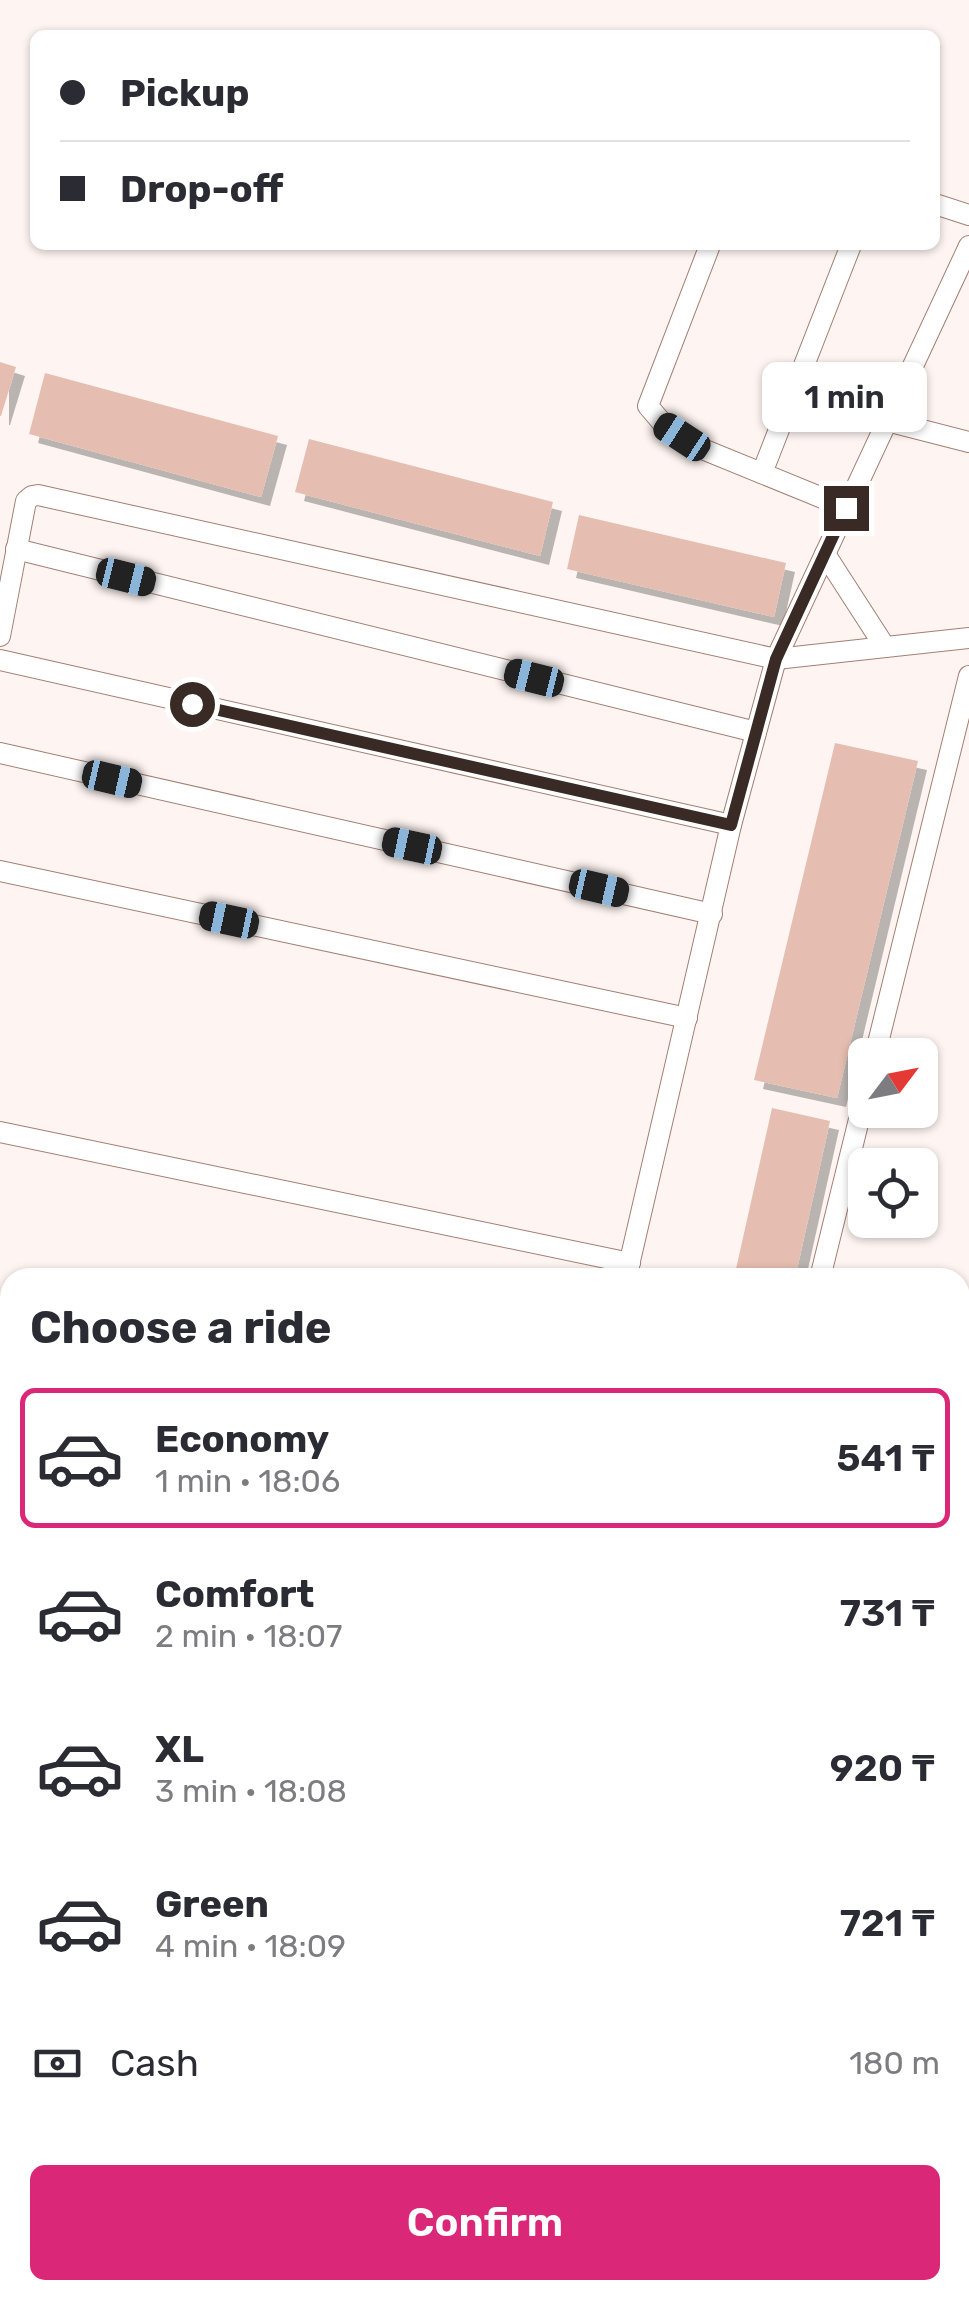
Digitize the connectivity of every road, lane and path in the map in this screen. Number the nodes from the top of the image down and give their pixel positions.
1 (940, 206) edge
2 (969, 216) edge
3 (969, 246) edge
4 (708, 250) edge
5 (849, 250) edge
6 (887, 421) junction
7 (969, 442) edge
8 (762, 473) junction
9 (846, 508) junction
10 (16, 550) junction
11 (825, 554) junction
12 (0, 636) edge
13 (969, 638) edge
14 (884, 647) junction
15 (776, 659) junction
16 (0, 660) edge
17 (969, 676) edge
18 (756, 732) junction
19 (0, 754) edge
20 (731, 825) junction
21 (0, 872) edge
22 (712, 914) junction
23 (687, 1018) junction
24 (879, 1038) edge
25 (857, 1128) edge
26 (0, 1132) edge
27 (619, 1268) edge
28 (628, 1268) edge
29 (822, 1268) edge

1 - 2 lane
3 - 6 lane
4 - 8 lane
5 - 8 lane
6 - 7 lane
6 - 9 lane
8 - 9 lane
9 - 11 lane
10 - 12 lane
10 - 15 lane
10 - 18 lane
11 - 14 lane
11 - 15 lane
13 - 14 lane
14 - 15 lane
15 - 18 lane
16 - 20 lane
17 - 24 lane
18 - 20 lane
19 - 22 lane
20 - 22 lane
21 - 23 lane
22 - 23 lane
23 - 28 lane
25 - 29 lane
26 - 27 lane

